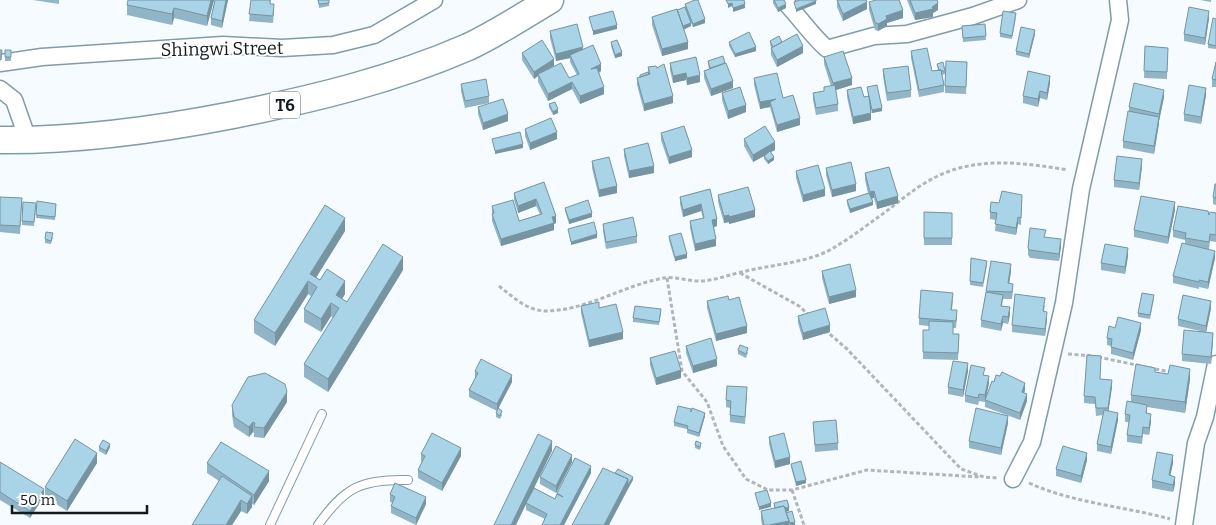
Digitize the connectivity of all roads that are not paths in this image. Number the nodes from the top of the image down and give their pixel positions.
1 (434, 0) edge
2 (550, 0) edge
3 (783, 0) edge
4 (1018, 0) edge
5 (1118, 0) edge
6 (0, 63) edge
7 (0, 89) edge
8 (0, 140) edge
9 (28, 140) junction
10 (1216, 364) edge
11 (322, 414) dead end
12 (1012, 479) road end
13 (408, 480) dead end
14 (1187, 524) edge
15 (270, 525) edge
16 (318, 525) edge

1 - 6 street, Shingwi Street
2 - 9 highway, T6
3 - 4 street
5 - 12 street
7 - 9 street
8 - 9 highway, T6
10 - 14 street
11 - 15 lane
13 - 16 lane

